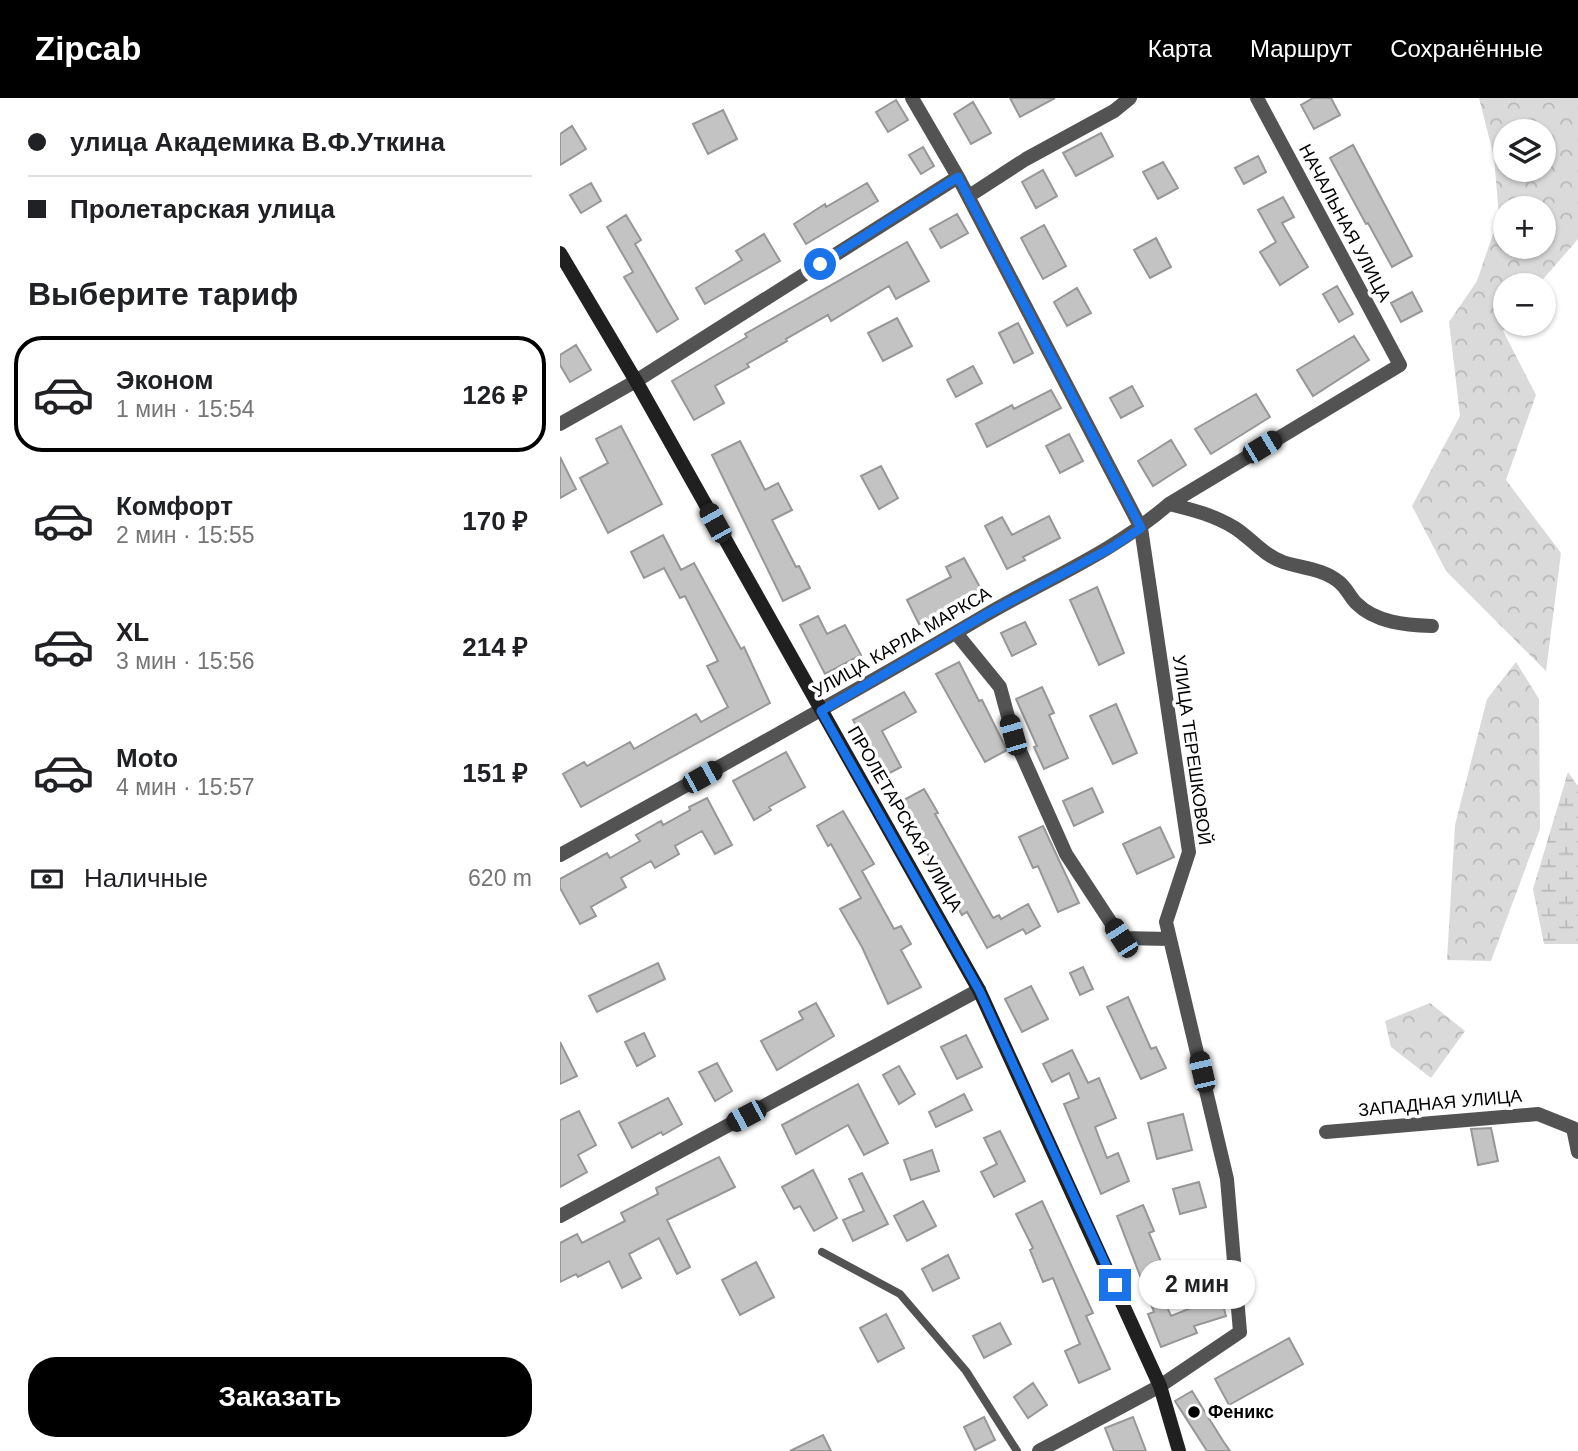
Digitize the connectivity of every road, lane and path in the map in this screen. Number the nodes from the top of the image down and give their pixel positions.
1 (912, 98) edge
2 (1130, 98) edge
3 (1257, 98) edge
4 (958, 177) junction
5 (969, 196) junction
6 (560, 253) edge
7 (1400, 365) joint
8 (636, 381) junction
9 (560, 424) edge
10 (1169, 504) junction
11 (1141, 528) junction
12 (1432, 626) dead end
13 (956, 634) junction
14 (821, 711) junction
15 (560, 855) edge
16 (1170, 939) junction
17 (979, 990) junction
18 (1326, 1132) dead end
19 (1578, 1152) edge
20 (560, 1216) edge
21 (822, 1252) dead end
22 (1160, 1386) junction
23 (1017, 1451) edge
24 (1040, 1451) edge
25 (1178, 1451) edge

1 - 4 street, УЛИЦА ТЕРЕШКОВОЙ
2 - 5 street
3 - 7 street, НАЧАЛЬНАЯ УЛИЦА
4 - 5 street, УЛИЦА ТЕРЕШКОВОЙ
4 - 8 street
5 - 11 street, УЛИЦА ТЕРЕШКОВОЙ
6 - 8 main road, ПРОЛЕТАРСКАЯ УЛИЦА
7 - 10 street, УЛИЦА КАРЛА МАРКСА
8 - 9 street
8 - 14 main road, ПРОЛЕТАРСКАЯ УЛИЦА
10 - 11 street, УЛИЦА КАРЛА МАРКСА
10 - 12 street
11 - 13 street, УЛИЦА КАРЛА МАРКСА
11 - 16 street, УЛИЦА ТЕРЕШКОВОЙ
13 - 14 street, УЛИЦА КАРЛА МАРКСА
13 - 16 street
14 - 15 street, УЛИЦА КАРЛА МАРКСА
14 - 17 main road, ПРОЛЕТАРСКАЯ УЛИЦА
16 - 22 street, УЛИЦА ТЕРЕШКОВОЙ
17 - 20 street
17 - 22 main road, ПРОЛЕТАРСКАЯ УЛИЦА
18 - 19 street, ЗАПАДНАЯ УЛИЦА
21 - 23 lane
22 - 24 street
22 - 25 main road

